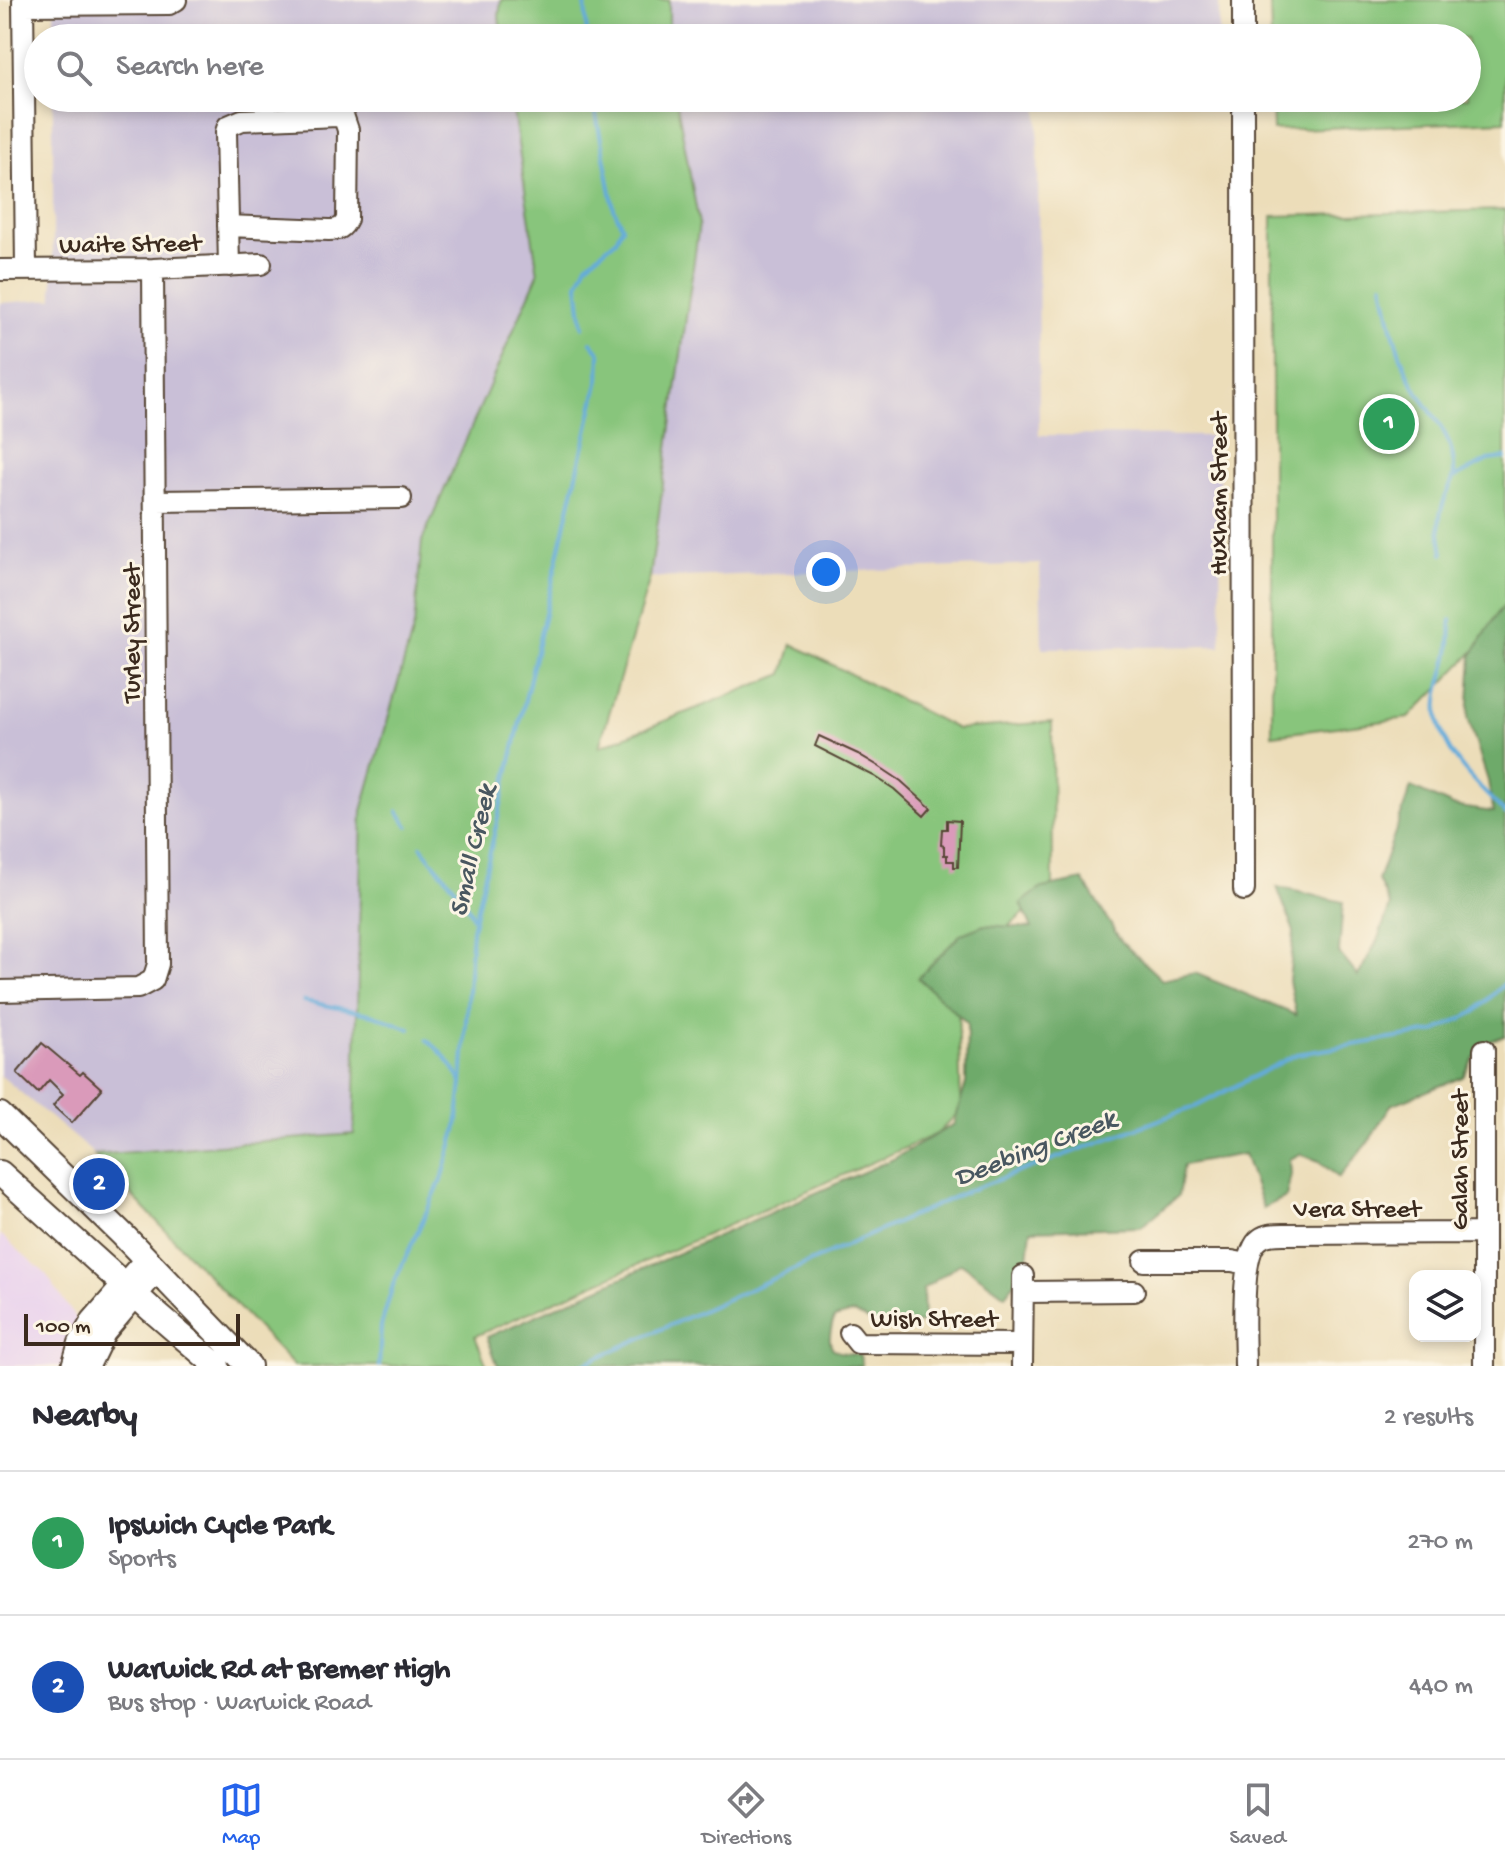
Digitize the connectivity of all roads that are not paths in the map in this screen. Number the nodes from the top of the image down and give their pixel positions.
1 (176, 0) edge
2 (1243, 0) edge
3 (23, 2) edge
4 (69, 3) edge
5 (1243, 24) edge
6 (24, 91) edge
7 (24, 112) edge
8 (1243, 112) edge
9 (228, 226) junction
10 (261, 264) dead end
11 (229, 266) junction
12 (26, 269) junction
13 (153, 269) junction
14 (0, 270) edge
15 (401, 498) dead end
16 (155, 501) junction
17 (1244, 890) dead end
18 (0, 991) edge
19 (1484, 1050) dead end
20 (0, 1115) edge
21 (0, 1173) edge
22 (1484, 1233) junction
23 (1144, 1261) dead end
24 (152, 1264) junction
25 (1247, 1264) junction
26 (130, 1290) junction
27 (1134, 1291) dead end
28 (850, 1333) dead end
29 (1022, 1344) junction
30 (72, 1366) edge
31 (89, 1366) edge
32 (217, 1366) edge
33 (249, 1366) edge
34 (1022, 1366) edge
35 (1245, 1366) edge
36 (1484, 1366) edge

1 - 4 street
2 - 5 street
3 - 4 street
3 - 6 street
7 - 12 street
8 - 17 street, Huxham Street
9 - 9 street
9 - 11 street
10 - 11 street, Waite Street
11 - 13 street, Waite Street
12 - 13 street, Waite Street
12 - 14 street, Waite Street
13 - 16 street, Turley Street
15 - 16 street
16 - 18 street, Turley Street
19 - 22 street, Galah Street
20 - 24 main road
21 - 26 main road
22 - 25 street, Vera Street
22 - 36 street, Galah Street
23 - 25 street
24 - 26 street
24 - 33 main road
25 - 35 street
26 - 30 street
26 - 31 street
26 - 32 main road
27 - 29 street
28 - 29 street, Wish Street
29 - 34 street

